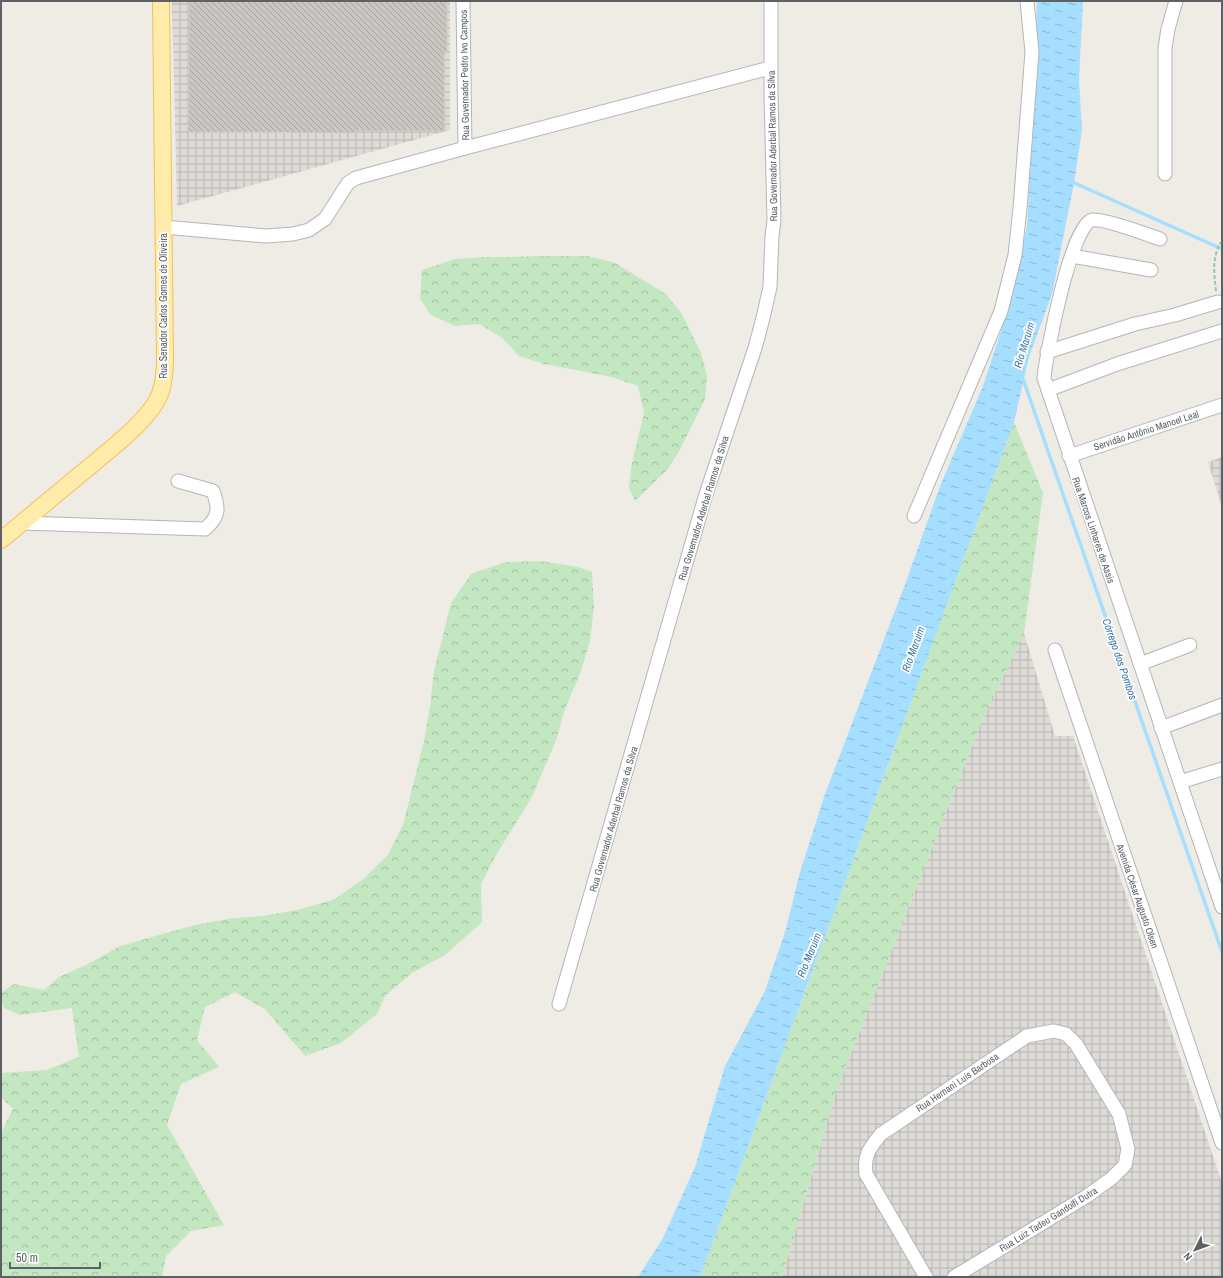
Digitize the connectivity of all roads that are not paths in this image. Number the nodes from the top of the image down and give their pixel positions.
1 (161, 1) edge
2 (463, 1) edge
3 (771, 1) edge
4 (1027, 1) edge
5 (1176, 1) edge
6 (770, 68) junction
7 (465, 148) junction
8 (1165, 174) dead end
9 (164, 227) junction
10 (1160, 238) dead end
11 (1072, 256) junction
12 (1151, 270) dead end
13 (1218, 302) road end
14 (1222, 331) edge
15 (1047, 352) junction
16 (1048, 390) junction
17 (1222, 405) edge
18 (1069, 456) junction
19 (178, 481) dead end
20 (914, 516) dead end
21 (22, 523) junction
22 (1, 540) edge
23 (1190, 645) dead end
24 (1055, 650) dead end
25 (1140, 664) junction
26 (1222, 705) edge
27 (1161, 728) junction
28 (1222, 769) edge
29 (1180, 782) junction
30 (1222, 907) edge
31 (560, 1004) dead end
32 (1222, 1143) edge
33 (1128, 1149) joint
34 (926, 1277) edge
35 (954, 1277) edge

1 - 9 main road, Rua Senador Carlos Gomes de Oliveira
2 - 7 street, Rua Governador Pedro Ivo Campos
3 - 6 street, Rua Governador Aderbal Ramos da Silva
4 - 20 street
5 - 8 street
6 - 7 street
6 - 31 street, Rua Governador Aderbal Ramos da Silva
7 - 9 street
9 - 21 main road, Rua Senador Carlos Gomes de Oliveira
10 - 11 street, Rua Marcos Linhares de Assis
11 - 12 street
11 - 15 street, Rua Marcos Linhares de Assis
13 - 15 street
14 - 16 street
15 - 16 street, Rua Marcos Linhares de Assis
16 - 18 street, Rua Marcos Linhares de Assis
17 - 18 street, Servidão Antônio Manoel Leal
18 - 25 street, Rua Marcos Linhares de Assis
19 - 21 street
21 - 22 main road, Rua Senador Carlos Gomes de Oliveira
23 - 25 street
24 - 32 street, Avenida César Augusto Olsen
25 - 27 street, Rua Marcos Linhares de Assis
26 - 27 street
27 - 29 street, Rua Marcos Linhares de Assis
28 - 29 street
29 - 30 street, Rua Marcos Linhares de Assis
33 - 34 street, Rua Hernani Luís Barbosa
33 - 35 street, Rua Luiz Tadeu Gandolfi Dutra

